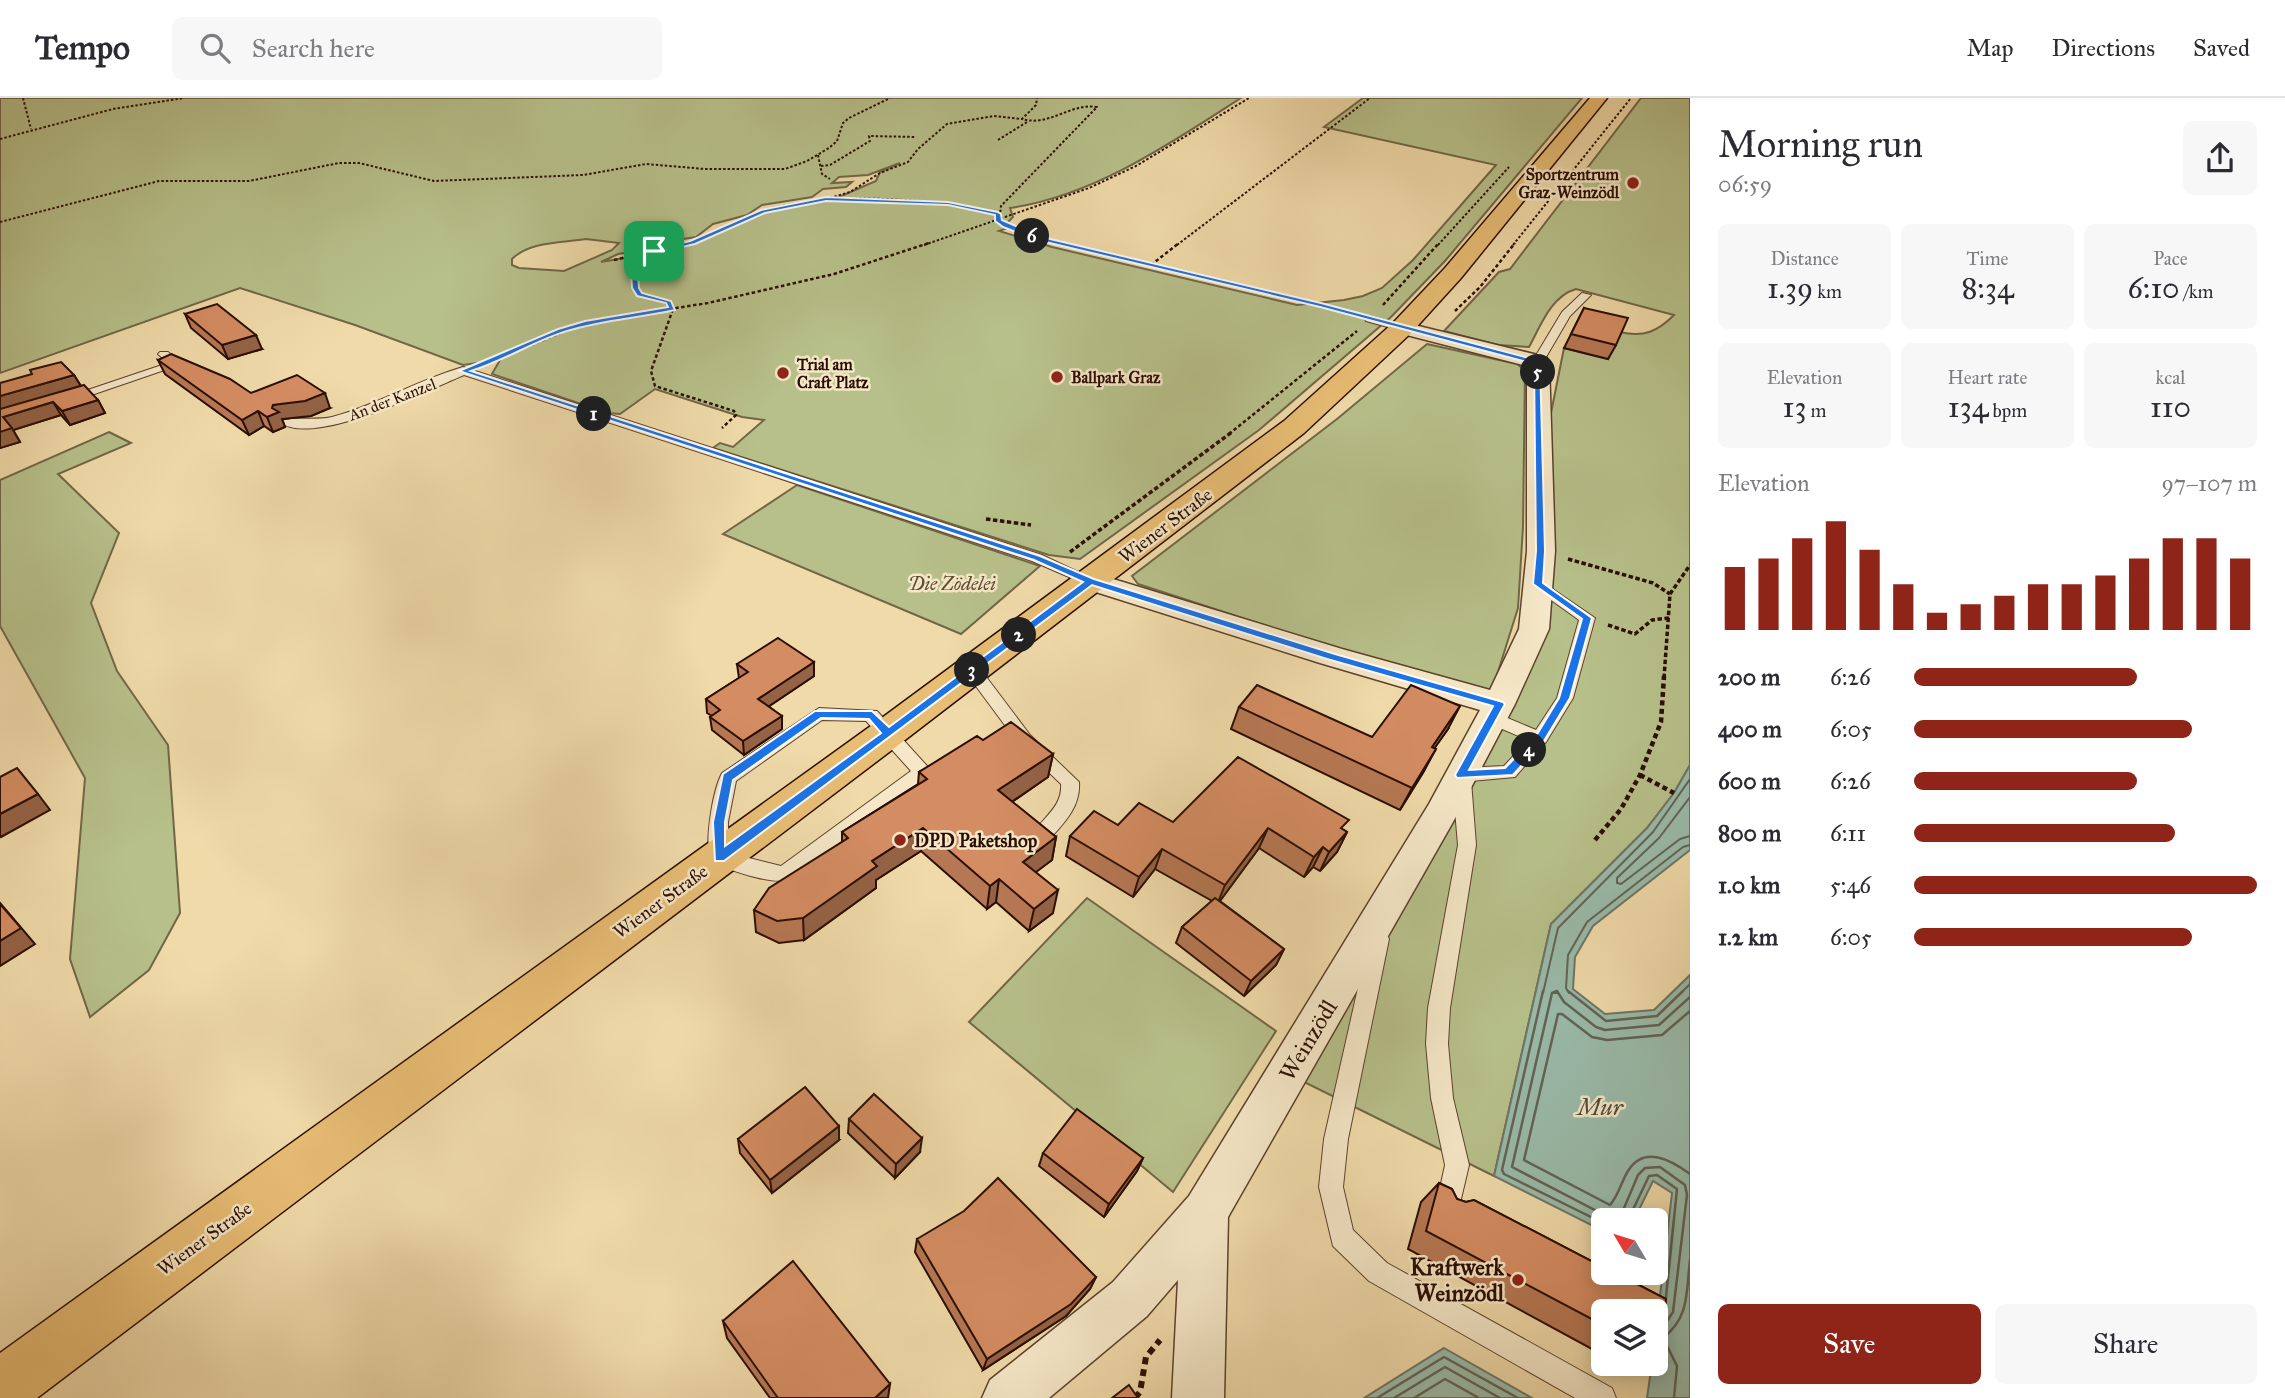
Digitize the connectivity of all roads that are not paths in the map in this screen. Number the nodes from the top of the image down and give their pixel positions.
1 (1599, 98) edge
2 (1586, 295) dead end
3 (1370, 319) road end
4 (1402, 328) junction
5 (164, 354) edge
6 (1538, 362) junction
7 (62, 401) edge
8 (286, 422) dead end
9 (1072, 573) junction
10 (1538, 584) junction
11 (972, 670) junction
12 (1496, 711) junction
13 (888, 733) junction
14 (1540, 738) junction
15 (1461, 775) junction
16 (1039, 838) edge
17 (719, 858) junction
18 (1386, 908) junction
19 (1448, 1207) edge
20 (1205, 1212) junction
21 (0, 1388) edge
22 (1008, 1398) edge
23 (1198, 1398) edge
24 (1602, 1398) edge

1 - 4 main road, Wiener Straße
2 - 6 lane
3 - 4 lane
4 - 6 street
4 - 9 main road, Wiener Straße
5 - 7 lane
6 - 10 street, Weinzödl
8 - 9 lane, An der Kanzel
9 - 11 main road, Wiener Straße
9 - 12 street
10 - 12 street, Weinzödl
10 - 14 lane
11 - 13 main road, Wiener Straße
11 - 16 lane
12 - 14 lane
12 - 15 street, Weinzödl
13 - 17 main road, Wiener Straße
13 - 17 lane
14 - 15 lane
15 - 18 street, Weinzödl
15 - 19 lane
17 - 21 main road, Wiener Straße
18 - 20 street, Weinzödl
18 - 24 lane
20 - 22 street
20 - 23 street, Weinzödl

